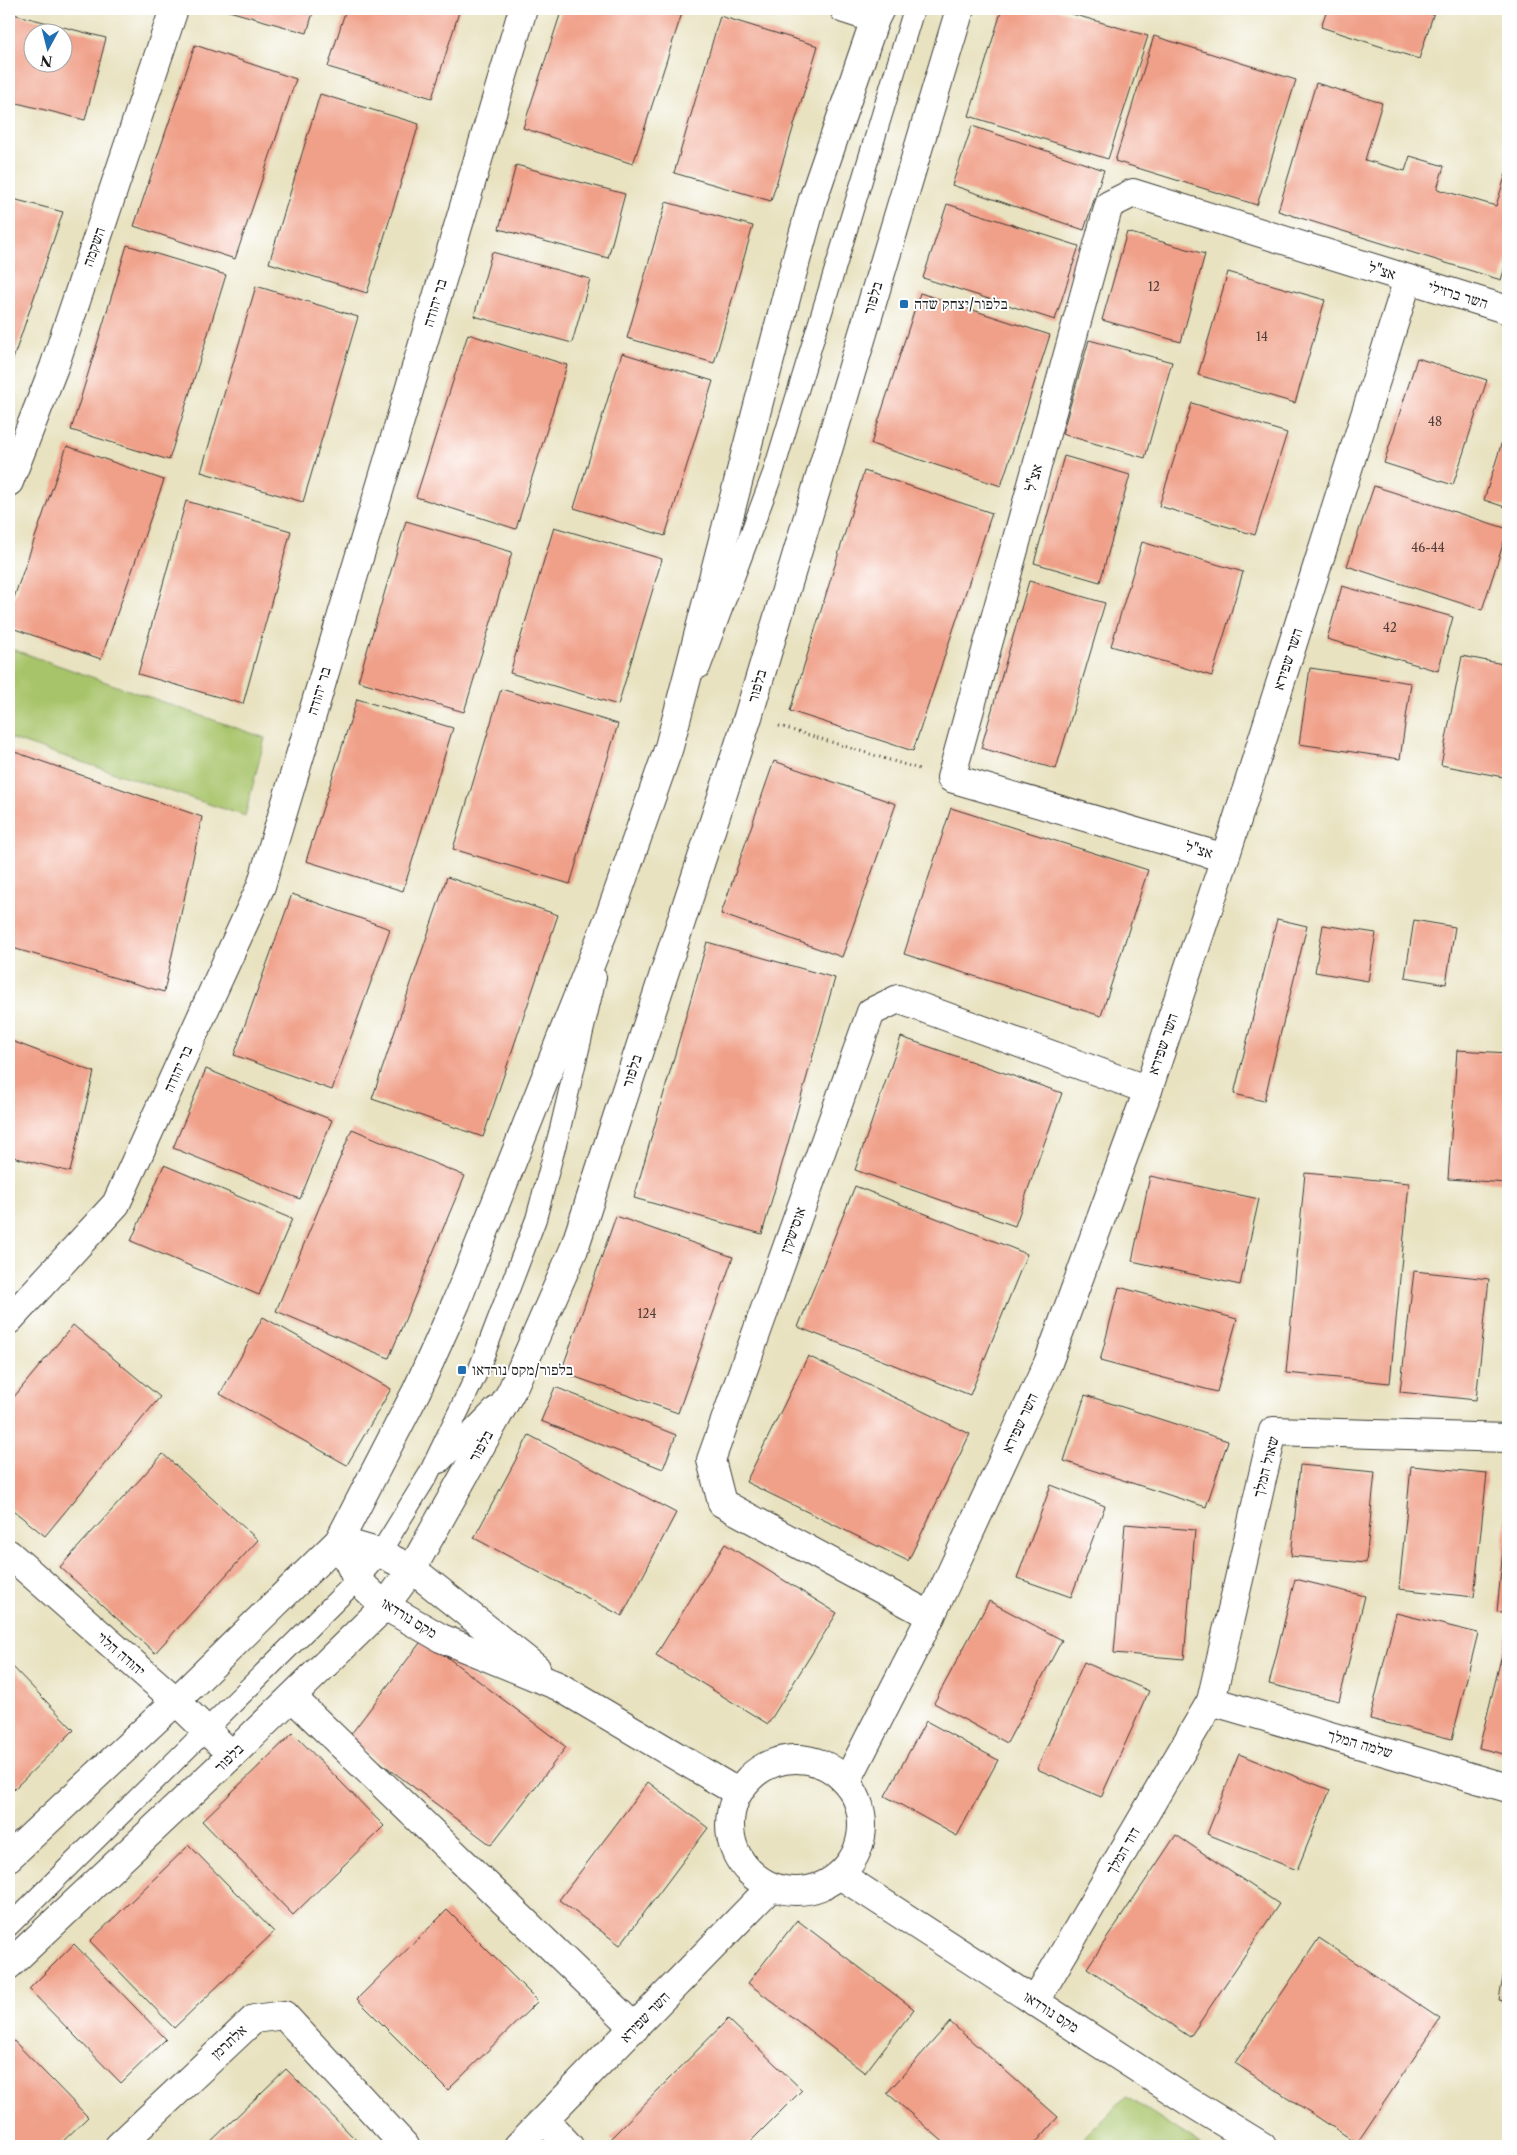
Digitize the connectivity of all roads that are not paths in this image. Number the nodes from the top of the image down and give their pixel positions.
1 (174, 9) edge
2 (522, 9) edge
3 (844, 9) edge
4 (914, 9) edge
5 (960, 9) edge
6 (878, 14) edge
7 (1408, 279) junction
8 (1508, 310) edge
9 (9, 482) edge
10 (669, 746) junction
11 (1225, 858) junction
12 (610, 915) junction
13 (1148, 1090) junction
14 (9, 1320) edge
15 (512, 1390) junction
16 (1508, 1438) edge
17 (428, 1475) junction
18 (339, 1541) junction
19 (380, 1553) junction
20 (9, 1554) edge
21 (412, 1569) junction
22 (357, 1580) junction
23 (385, 1606) junction
24 (931, 1616) junction
25 (558, 1686) junction
26 (292, 1697) junction
27 (1211, 1700) junction
28 (176, 1701) junction
29 (205, 1730) junction
30 (232, 1755) junction
31 (847, 1782) junction
32 (1508, 1788) edge
33 (737, 1792) junction
34 (9, 1857) edge
35 (840, 1875) junction
36 (49, 1886) junction
37 (771, 1887) junction
38 (9, 1919) edge
39 (9, 1926) edge
40 (9, 1965) edge
41 (1035, 2002) junction
42 (635, 2028) junction
43 (545, 2120) junction
44 (119, 2146) edge
45 (405, 2146) edge
46 (518, 2146) edge
47 (569, 2146) edge
48 (1262, 2146) edge

1 - 9 street, השקמה
2 - 14 street, בר יהודה
3 - 6 street
4 - 10 lane
5 - 15 street, בלפור
6 - 10 street
7 - 8 street, השר ברזילי
7 - 11 street, השר שפירא
7 - 11 street, אצ"ל
10 - 12 street
11 - 13 street, השר שפירא
12 - 17 lane
12 - 18 street
13 - 24 street, השר שפירא
13 - 24 street, אוסישקין
15 - 17 lane
15 - 21 street, בלפור
16 - 27 street, שאול המלך
17 - 19 lane
18 - 19 street, מקס נורדאו
18 - 22 street, מקס נורדאו
18 - 28 street
19 - 21 street, מקס נורדאו
19 - 22 lane
20 - 28 street, יהודה הלוי
21 - 23 street, בלפור
21 - 25 street, מקס נורדאו
22 - 23 street, מקס נורדאו
22 - 29 lane
23 - 25 street, מקס נורדאו
23 - 26 street, בלפור
24 - 31 street, השר שפירא
25 - 33 street, מקס נורדאו
26 - 30 street, בלפור
26 - 42 street
27 - 32 street, שלמה המלך
27 - 41 street, דוד המלך
28 - 29 street, יהודה הלוי
28 - 34 street
29 - 30 street, יהודה הלוי
29 - 36 lane
30 - 40 street, בלפור
31 - 33 street
31 - 35 street
33 - 37 street
35 - 37 street
35 - 41 street, מקס נורדאו
36 - 38 lane
36 - 39 lane
37 - 42 street, השר שפירא
41 - 48 street, מקס נורדאו
42 - 43 street, השר שפירא
43 - 46 street, השר שפירא
43 - 47 street
44 - 45 street, אלתרמן

